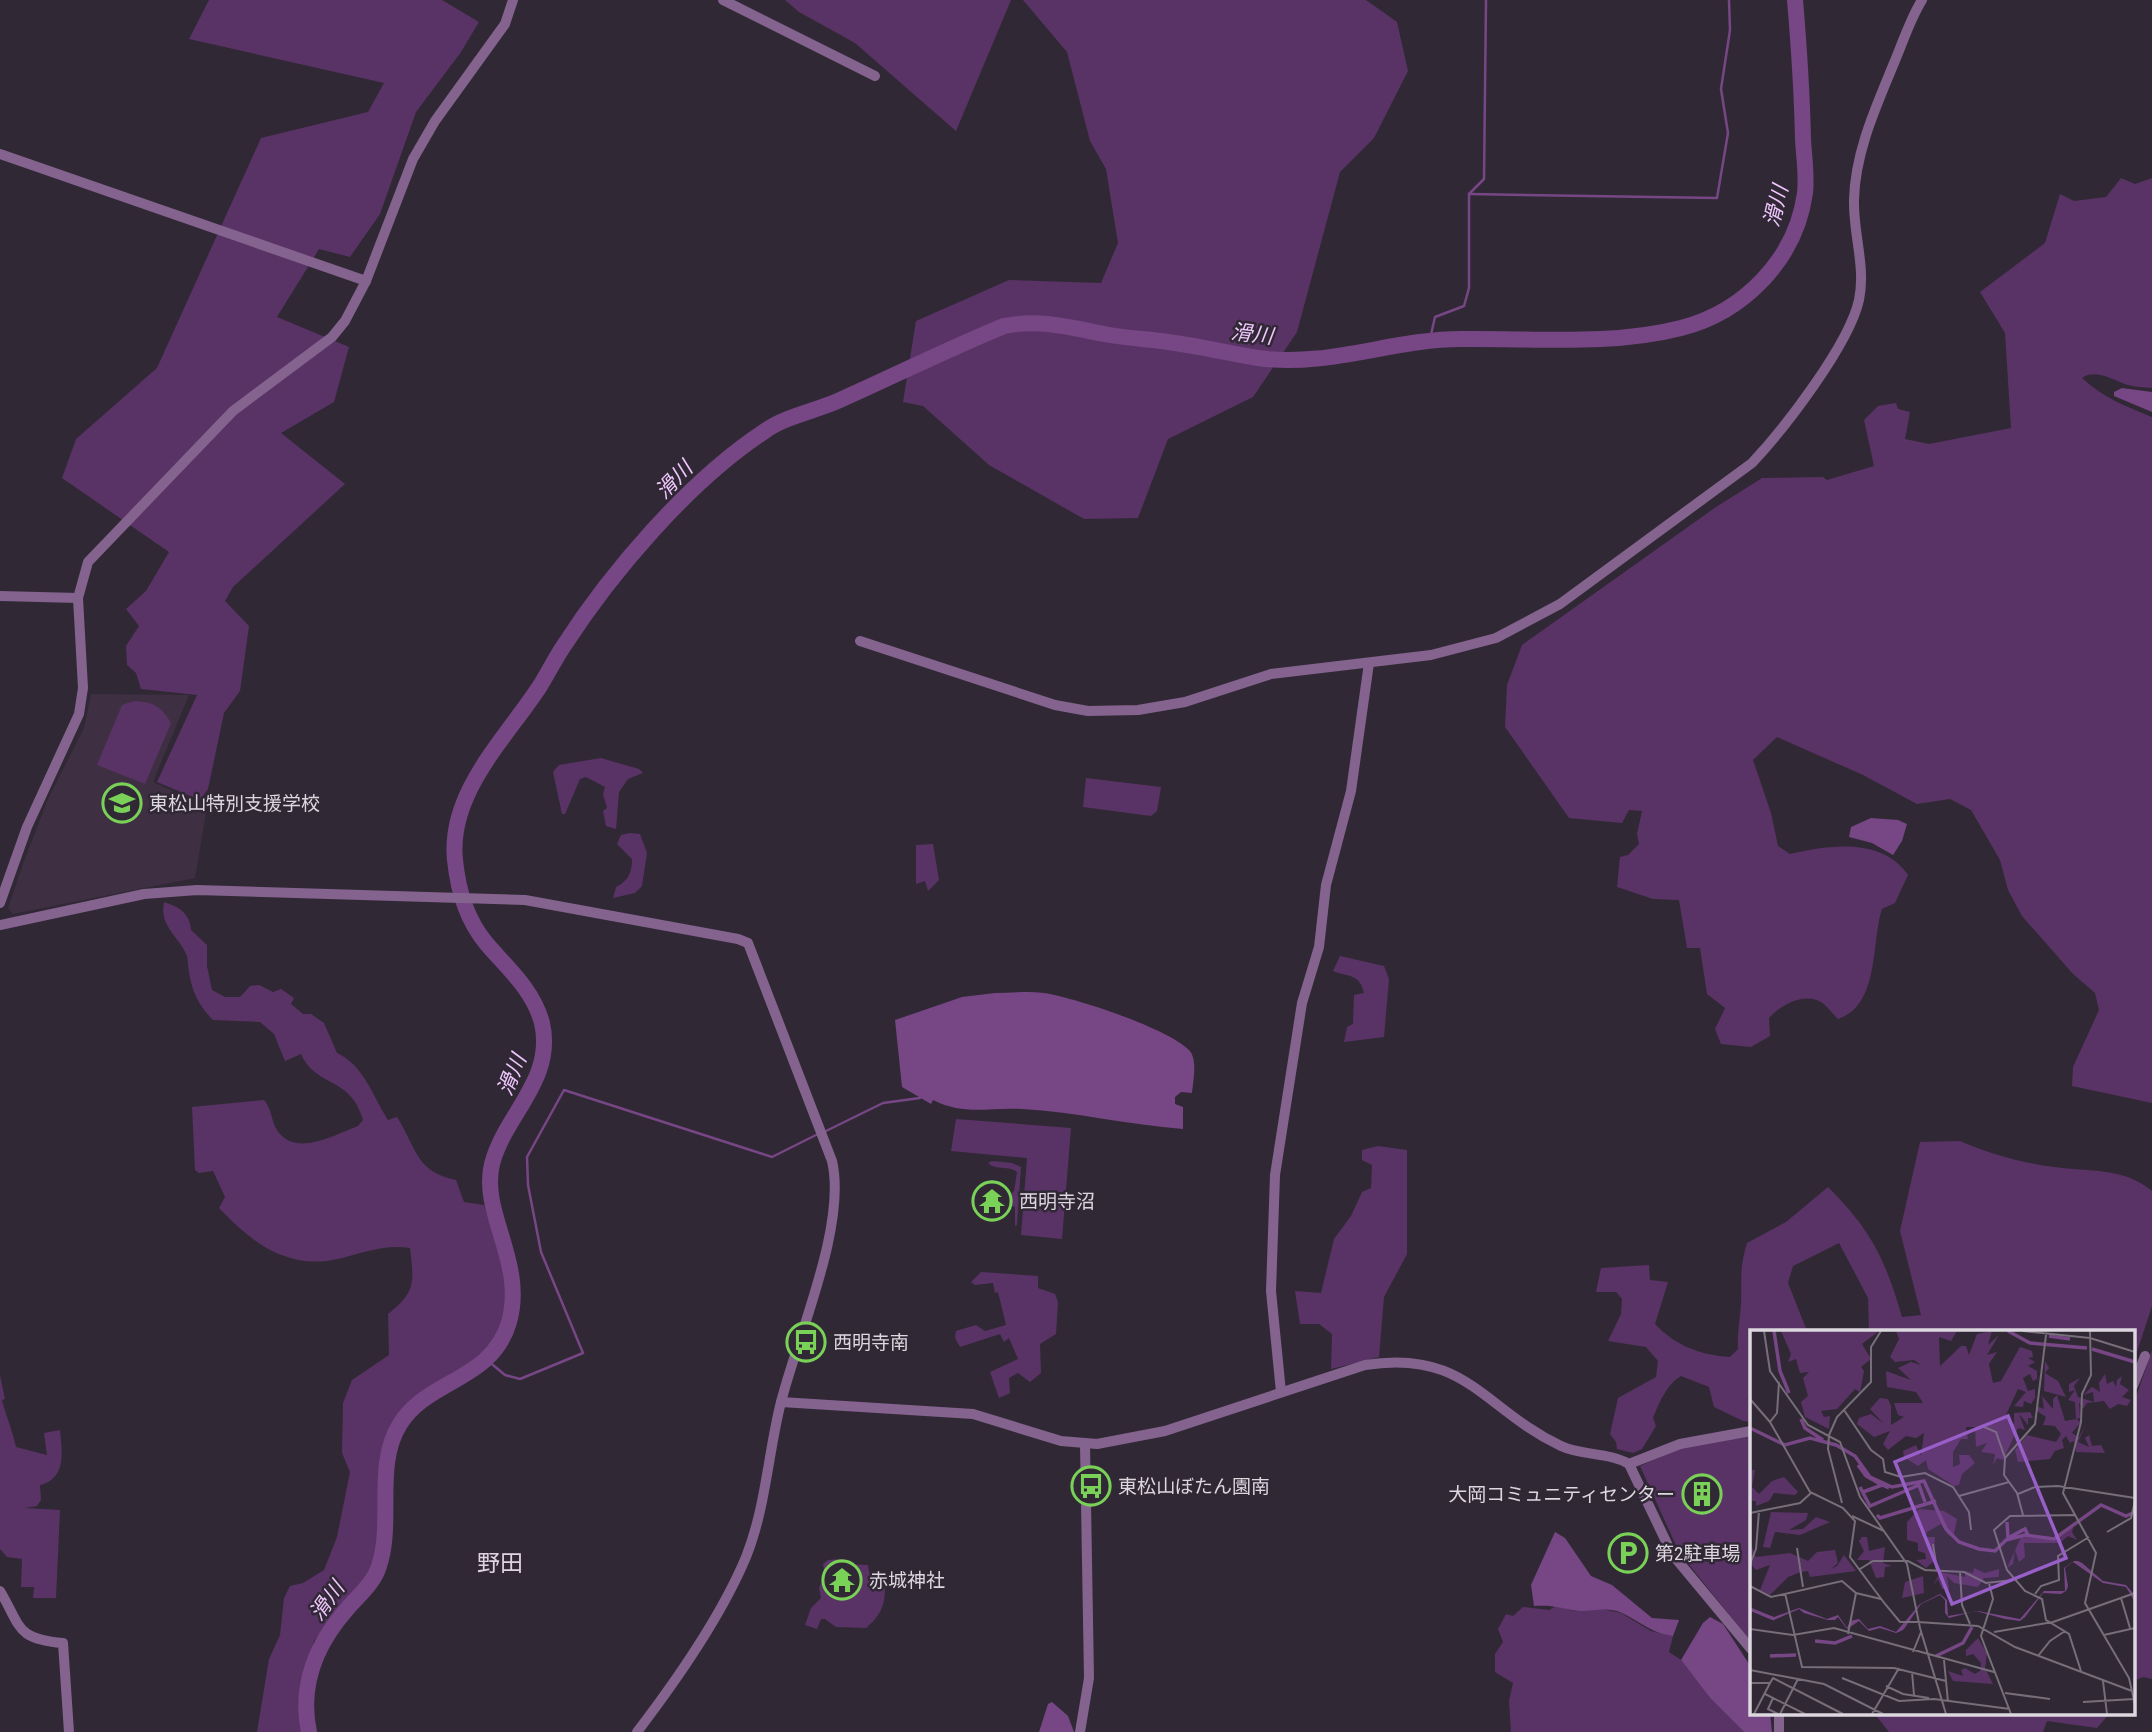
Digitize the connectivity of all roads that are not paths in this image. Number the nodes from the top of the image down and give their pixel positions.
1 (513, 0) edge
2 (723, 0) edge
3 (1922, 0) edge
4 (875, 76) dead end
5 (0, 154) edge
6 (366, 281) junction
7 (0, 596) edge
8 (78, 598) junction
9 (860, 641) dead end
10 (1369, 663) junction
11 (0, 903) edge
12 (0, 925) edge
13 (2145, 1356) dead end
14 (2134, 1384) edge
15 (1281, 1392) junction
16 (781, 1402) junction
17 (1750, 1431) edge
18 (1085, 1444) junction
19 (1629, 1464) junction
20 (0, 1591) edge
21 (1750, 1648) edge
22 (1779, 1714) edge
23 (69, 1732) edge
24 (636, 1732) edge
25 (1080, 1732) edge
26 (1779, 1732) edge

1 - 6 street
2 - 4 street
3 - 10 street
5 - 6 street
6 - 8 street
7 - 8 street
8 - 11 street
9 - 10 street
10 - 15 street
12 - 16 street
13 - 14 street
15 - 18 street
15 - 19 street
16 - 18 street
16 - 24 street
17 - 19 street
18 - 25 street
19 - 21 street
20 - 23 street
22 - 26 street

